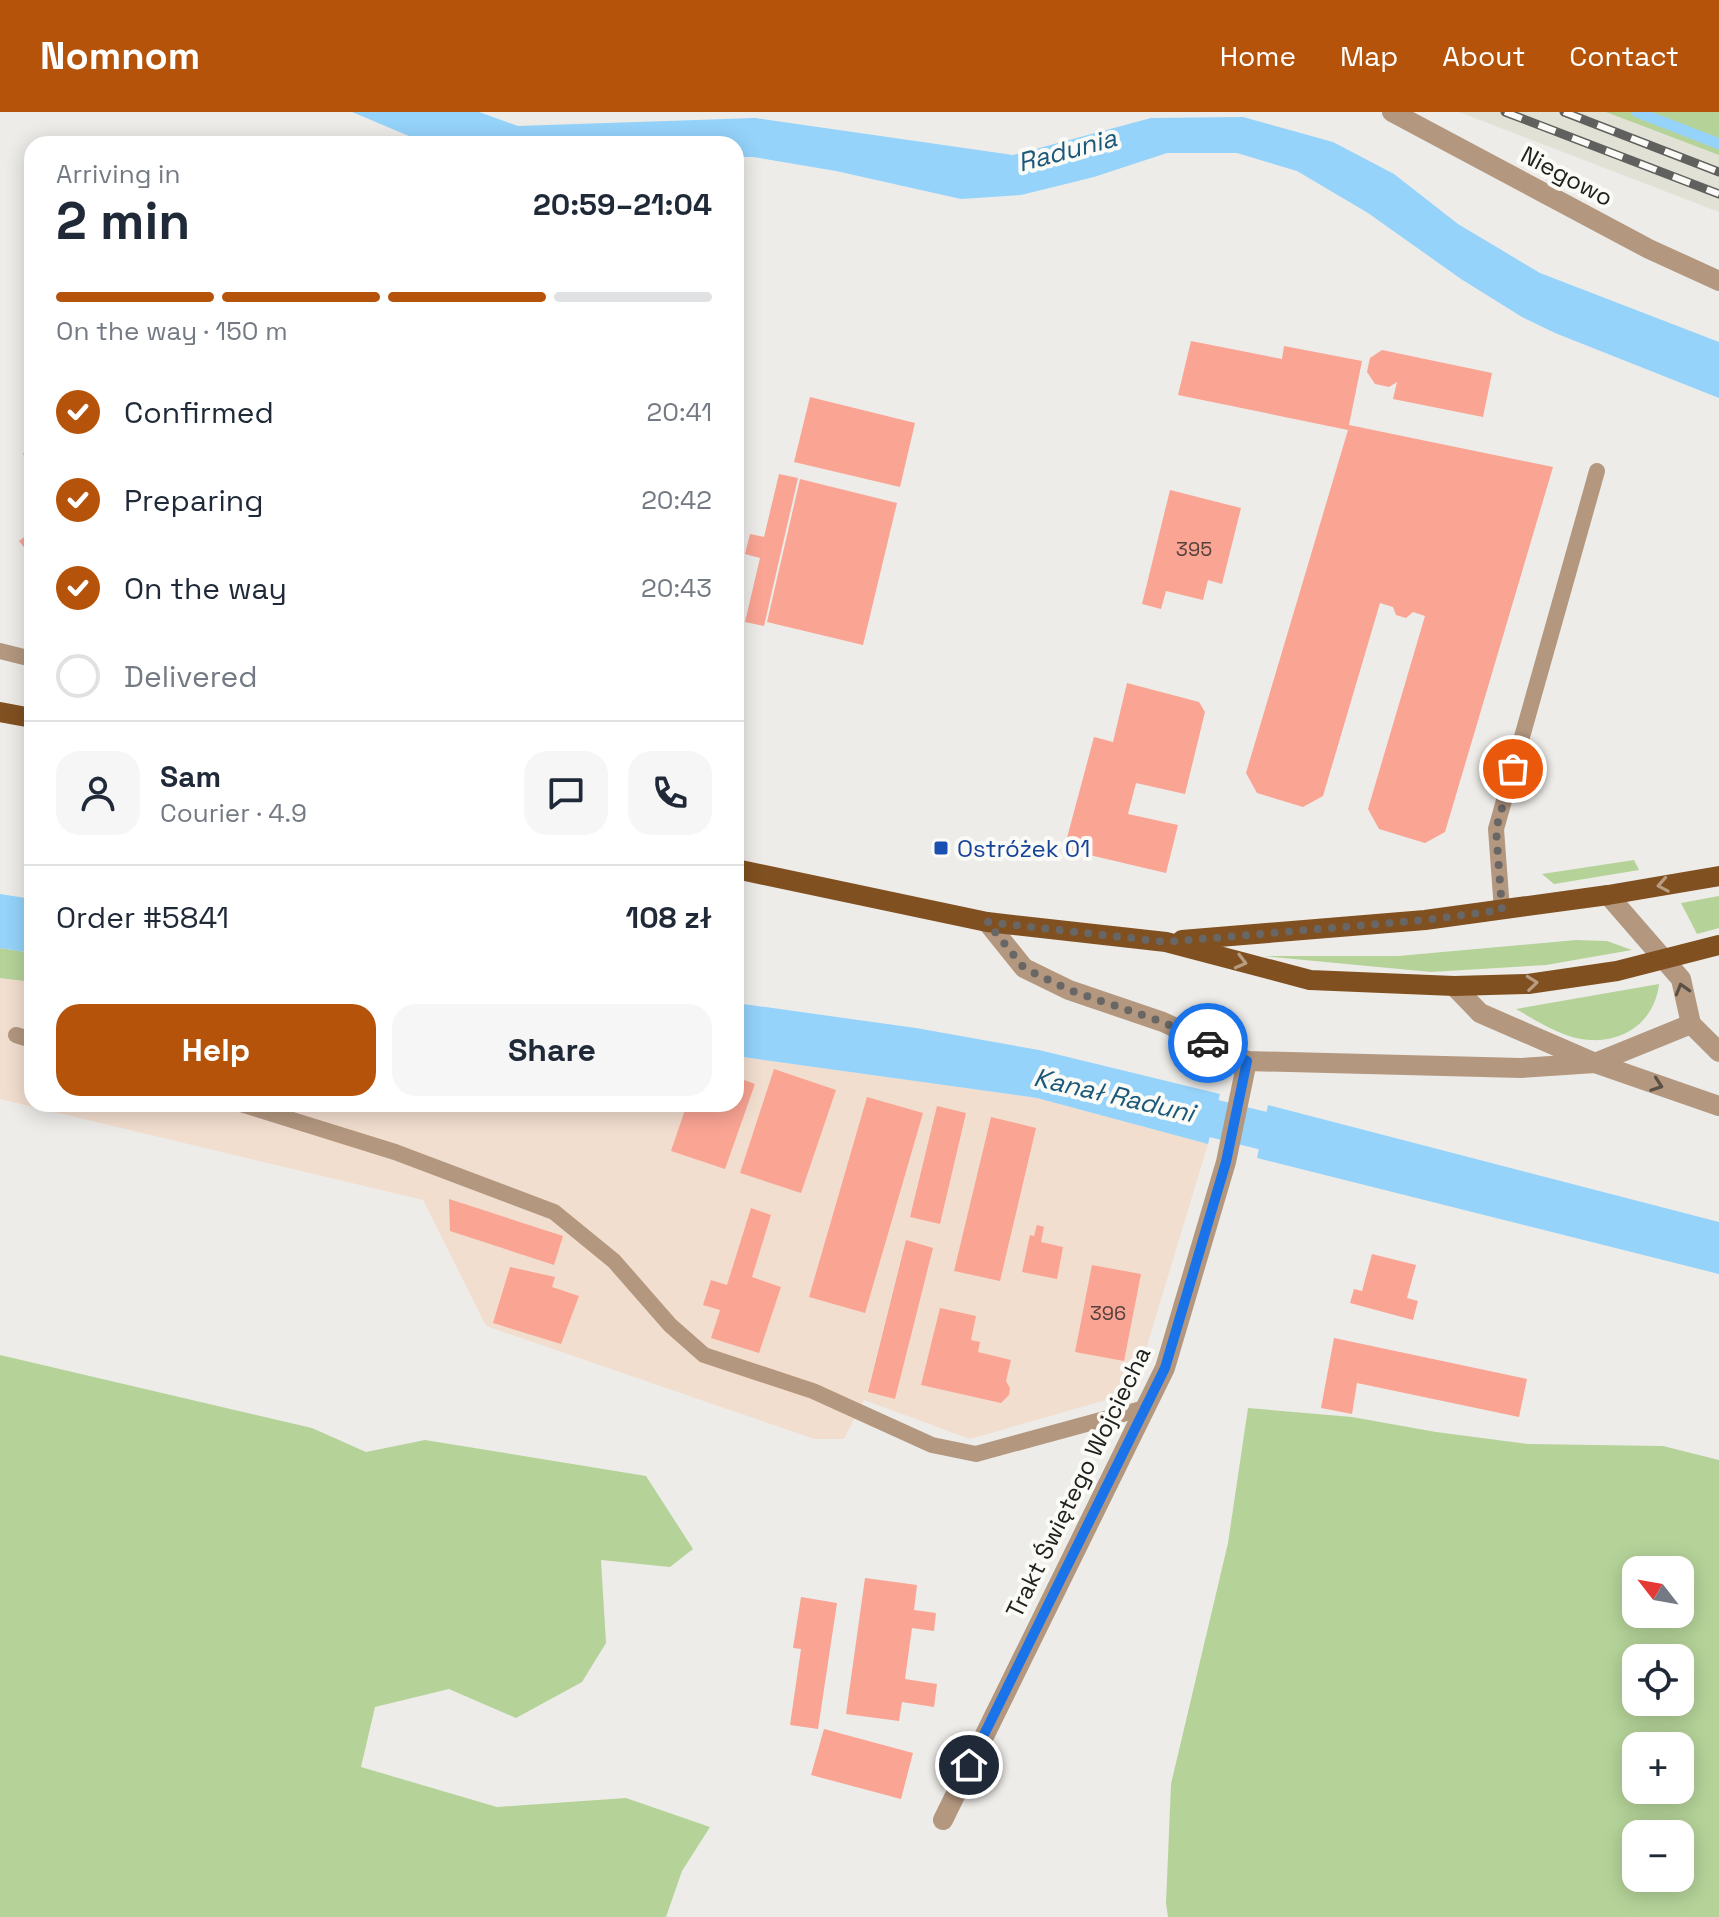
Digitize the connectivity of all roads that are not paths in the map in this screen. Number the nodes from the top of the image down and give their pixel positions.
1 (1392, 112) edge
2 (1719, 281) edge
3 (1597, 471) dead end
4 (0, 651) edge
5 (24, 657) edge
6 (0, 712) edge
7 (24, 716) edge
8 (744, 871) edge
9 (1719, 876) edge
10 (1608, 895) junction
11 (1502, 910) junction
12 (987, 922) junction
13 (1166, 942) junction
14 (1719, 945) edge
15 (1664, 959) junction
16 (1454, 986) junction
17 (1691, 1024) junction
18 (1719, 1052) edge
19 (1247, 1061) junction
20 (1595, 1063) junction
21 (1719, 1106) edge
22 (267, 1112) edge
23 (1145, 1408) junction
24 (943, 1820) dead end

1 - 2 street, Niegowo
3 - 11 lane
4 - 5 lane
6 - 7 main road
8 - 12 main road
9 -> 10 main road
10 - 11 main road
10 - 15 street
11 - 13 main road
12 - 13 main road
12 - 19 street
13 -> 16 main road
14 - 15 main road
16 -> 15 main road
17 -> 15 street
16 - 20 street
17 - 18 street
17 - 20 street
19 - 20 street
19 - 23 street, Trakt Świętego Wojciecha
20 -> 21 street
22 - 23 lane
23 - 24 street, Trakt Świętego Wojciecha

